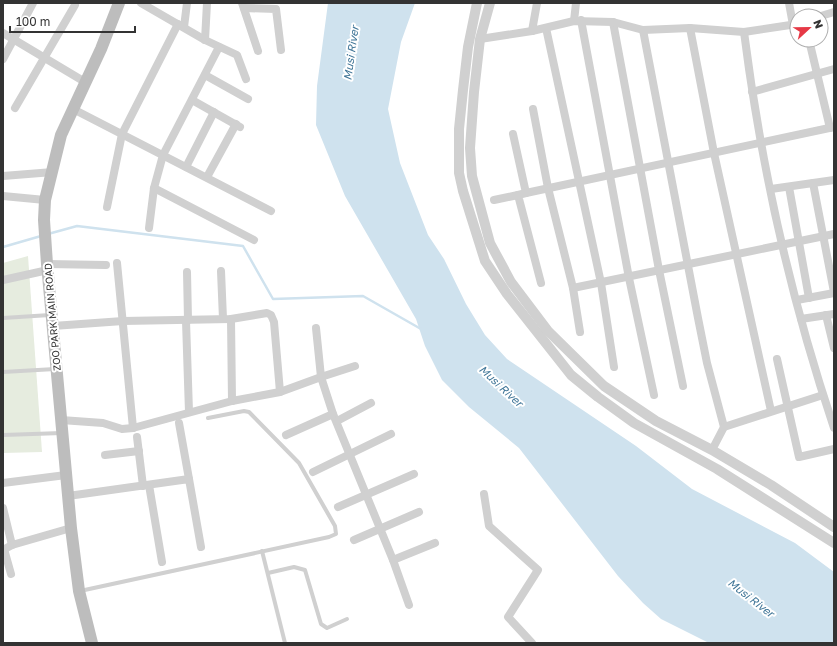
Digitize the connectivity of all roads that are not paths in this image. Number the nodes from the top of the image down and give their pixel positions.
1 (34, 3) edge
2 (119, 3) edge
3 (141, 3) edge
4 (187, 3) edge
5 (206, 3) edge
6 (477, 3) edge
7 (490, 3) edge
8 (537, 3) edge
9 (576, 3) edge
10 (75, 5) dead end
11 (243, 6) edge
12 (276, 6) edge
13 (578, 21) junction
14 (613, 22) junction
15 (181, 25) junction
16 (789, 25) edge
17 (546, 28) junction
18 (690, 28) junction
19 (643, 30) junction
20 (532, 32) junction
21 (744, 32) junction
22 (3, 33) edge
23 (14, 39) junction
24 (480, 39) junction
25 (205, 40) junction
26 (219, 47) junction
27 (811, 48) edge
28 (281, 50) dead end
29 (258, 51) dead end
30 (3, 59) edge
31 (45, 59) junction
32 (834, 68) edge
33 (816, 72) junction
34 (205, 75) junction
35 (246, 79) dead end
36 (85, 82) junction
37 (752, 92) junction
38 (248, 99) dead end
39 (192, 100) junction
40 (16, 108) dead end
41 (73, 109) junction
42 (533, 109) dead end
43 (214, 112) junction
44 (832, 127) edge
45 (122, 134) junction
46 (513, 134) dead end
47 (760, 144) junction
48 (714, 153) junction
49 (163, 155) junction
50 (670, 163) junction
51 (186, 167) junction
52 (641, 170) junction
53 (53, 172) junction
54 (610, 174) junction
55 (3, 176) edge
56 (207, 177) junction
57 (834, 180) edge
58 (580, 181) junction
59 (813, 183) junction
60 (789, 187) junction
61 (154, 188) junction
62 (548, 188) junction
63 (771, 189) junction
64 (522, 194) junction
65 (3, 196) edge
66 (45, 200) junction
67 (494, 200) dead end
68 (107, 207) dead end
69 (271, 211) dead end
70 (149, 228) dead end
71 (834, 234) edge
72 (823, 237) junction
73 (254, 240) dead end
74 (798, 243) junction
75 (782, 244) junction
76 (737, 255) junction
77 (117, 263) dead end
78 (689, 263) junction
79 (106, 265) dead end
80 (48, 267) junction
81 (659, 270) junction
82 (221, 271) dead end
83 (187, 272) dead end
84 (629, 278) junction
85 (3, 280) edge
86 (541, 283) dead end
87 (601, 283) junction
88 (573, 288) junction
89 (834, 292) edge
90 (809, 298) junction
91 (797, 300) junction
92 (830, 314) edge
93 (3, 318) edge
94 (227, 319) junction
95 (801, 319) junction
96 (53, 320) junction
97 (187, 320) junction
98 (123, 321) junction
99 (316, 328) dead end
100 (580, 332) dead end
101 (834, 348) edge
102 (777, 359) dead end
103 (355, 366) dead end
104 (614, 367) dead end
105 (57, 369) junction
106 (3, 372) edge
107 (321, 377) junction
108 (683, 386) dead end
109 (280, 392) junction
110 (654, 395) dead end
111 (823, 395) junction
112 (232, 401) junction
113 (371, 403) dead end
114 (787, 405) junction
115 (771, 411) junction
116 (189, 412) junction
117 (335, 417) junction
118 (208, 418) dead end
119 (61, 420) junction
120 (179, 424) dead end
121 (724, 427) junction
122 (133, 428) junction
123 (834, 428) edge
124 (62, 433) junction
125 (391, 434) dead end
126 (3, 435) edge
127 (286, 435) dead end
128 (137, 437) dead end
129 (834, 449) edge
130 (712, 450) junction
131 (139, 451) junction
132 (105, 455) dead end
133 (351, 455) junction
134 (313, 472) dead end
135 (750, 473) junction
136 (414, 474) dead end
137 (66, 475) junction
138 (189, 479) junction
139 (3, 483) edge
140 (146, 485) junction
141 (744, 485) junction
142 (484, 494) dead end
143 (366, 495) junction
144 (68, 496) junction
145 (338, 507) dead end
146 (3, 508) edge
147 (419, 512) dead end
148 (71, 528) junction
149 (380, 528) junction
150 (834, 528) edge
151 (354, 540) dead end
152 (435, 543) dead end
153 (834, 543) edge
154 (12, 545) junction
155 (201, 548) dead end
156 (3, 549) edge
157 (262, 551) junction
158 (393, 560) junction
159 (162, 562) dead end
160 (268, 573) junction
161 (11, 574) dead end
162 (79, 591) junction
163 (409, 605) dead end
164 (347, 619) dead end
165 (92, 643) edge
166 (285, 643) edge
167 (532, 643) edge

1 - 23 street
2 - 36 main road, ZOO PARK MAIN ROAD
3 - 15 street
4 - 15 street
5 - 25 street
6 - 141 street
7 - 24 street
8 - 20 street
9 - 13 street
10 - 31 street
11 - 12 street
11 - 29 street
12 - 28 street
13 - 14 street
13 - 17 street
13 - 54 street
14 - 19 street
14 - 52 street
15 - 25 street
15 - 45 street
16 - 21 street
17 - 20 street
17 - 58 street
18 - 19 street
18 - 21 street
18 - 48 street
19 - 50 street
20 - 24 street
21 - 37 street
22 - 23 street
23 - 30 street
23 - 31 street
24 - 130 street
25 - 26 street
26 - 34 street
26 - 35 street
27 - 33 street
31 - 36 street
31 - 40 street
32 - 33 street
33 - 37 street
33 - 44 street
34 - 38 street
34 - 39 street
36 - 41 main road, ZOO PARK MAIN ROAD
37 - 47 street
39 - 43 street
39 - 49 street
41 - 45 street
41 - 53 main road, ZOO PARK MAIN ROAD
42 - 62 street
43 - 51 street
43 - 56 street
44 - 47 street
45 - 49 street
45 - 68 street
46 - 64 street
47 - 48 street
47 - 63 street
48 - 50 street
48 - 76 street
49 - 51 street
49 - 61 street
50 - 52 street
50 - 78 street
51 - 56 street
52 - 54 street
52 - 81 street
53 - 55 street
53 - 66 main road, ZOO PARK MAIN ROAD
54 - 58 street
54 - 84 street
56 - 69 street
57 - 59 street
58 - 62 street
58 - 87 street
59 - 60 street
59 - 72 street
60 - 63 street
60 - 74 street
61 - 70 street
61 - 73 street
62 - 64 street
62 - 88 street
63 - 75 street
64 - 67 street
64 - 86 street
65 - 66 street
66 - 80 main road, ZOO PARK MAIN ROAD
71 - 72 street
72 - 74 street
72 - 89 street
74 - 75 street
74 - 90 street
75 - 76 street
75 - 91 street
76 - 78 street
76 - 115 street
77 - 98 street
78 - 81 street
78 - 121 street
79 - 80 street
80 - 85 street
80 - 96 main road, ZOO PARK MAIN ROAD
81 - 84 street
81 - 108 street
82 - 94 street
83 - 97 street
84 - 87 street
84 - 110 street
87 - 88 street
87 - 104 street
88 - 100 street
89 - 90 street
90 - 91 street
91 - 95 street
92 - 95 street
92 - 101 street
93 - 96 lane
94 - 97 street
94 - 109 street
94 - 112 street
95 - 111 street
96 - 98 street
96 - 105 main road, ZOO PARK MAIN ROAD
97 - 98 street
97 - 116 street
98 - 122 street
99 - 107 street
102 - 114 street
103 - 107 street
105 - 106 lane
105 - 119 main road, ZOO PARK MAIN ROAD
107 - 109 street
107 - 117 street
109 - 112 street
111 - 114 street
111 - 123 street
112 - 116 street
113 - 117 street
114 - 115 street
114 - 129 street
115 - 121 street
116 - 122 street
117 - 127 street
117 - 133 street
118 - 157 lane
119 - 122 street
119 - 124 main road, ZOO PARK MAIN ROAD
120 - 138 street
121 - 130 street
124 - 126 lane
124 - 137 main road, ZOO PARK MAIN ROAD
125 - 133 street
128 - 131 street
130 - 135 street
131 - 132 street
131 - 140 street
133 - 134 street
133 - 143 street
135 - 141 street
135 - 150 street
136 - 143 street
137 - 139 street
137 - 144 main road, ZOO PARK MAIN ROAD
138 - 140 street
138 - 155 street
140 - 144 street
140 - 159 street
141 - 153 street
142 - 167 street
143 - 145 street
143 - 149 street
144 - 148 main road, ZOO PARK MAIN ROAD
146 - 154 street
147 - 149 street
148 - 154 street
148 - 162 main road, ZOO PARK MAIN ROAD
149 - 151 street
149 - 158 street
152 - 158 street
154 - 156 street
156 - 161 street
157 - 160 lane
157 - 162 lane
158 - 163 street
160 - 164 lane
160 - 166 lane
162 - 165 main road, ZOO PARK MAIN ROAD

